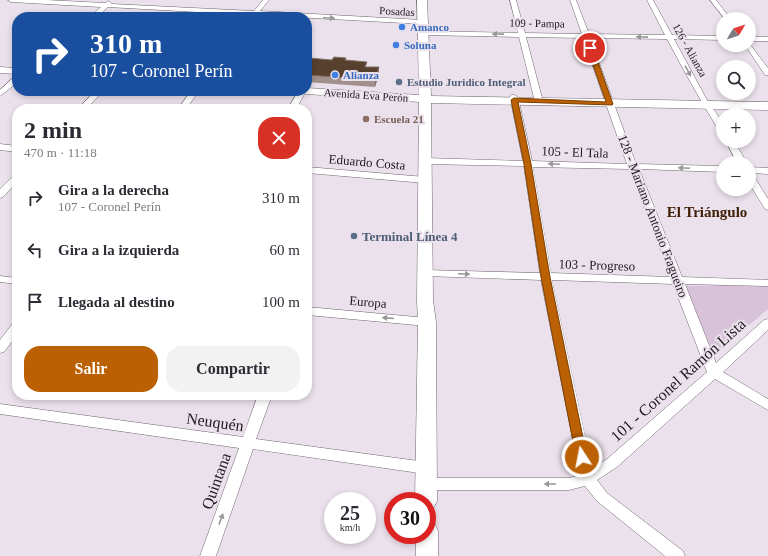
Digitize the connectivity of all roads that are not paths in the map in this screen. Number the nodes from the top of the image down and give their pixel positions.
1 (11, 0) edge
2 (113, 0) edge
3 (266, 0) edge
4 (422, 0) edge
5 (513, 0) edge
6 (573, 0) edge
7 (650, 0) edge
8 (713, 0) edge
9 (107, 6) junction
10 (99, 12) edge
11 (205, 12) edge
12 (256, 12) edge
13 (722, 12) edge
14 (312, 19) edge
15 (422, 28) junction
16 (520, 34) junction
17 (585, 35) junction
18 (669, 38) junction
19 (716, 38) edge
20 (756, 39) edge
21 (768, 39) edge
22 (753, 52) edge
23 (0, 70) edge
24 (12, 71) edge
25 (768, 73) edge
26 (12, 83) edge
27 (312, 87) edge
28 (312, 91) edge
29 (0, 94) edge
30 (94, 96) edge
31 (424, 97) junction
32 (514, 98) junction
33 (538, 98) junction
34 (609, 101) junction
35 (768, 102) edge
36 (705, 103) junction
37 (87, 104) edge
38 (768, 106) edge
39 (716, 118) edge
40 (0, 147) edge
41 (12, 148) edge
42 (425, 161) junction
43 (528, 164) junction
44 (633, 167) junction
45 (312, 170) edge
46 (716, 170) edge
47 (756, 170) edge
48 (768, 171) edge
49 (425, 180) junction
50 (12, 182) edge
51 (756, 187) edge
52 (0, 195) edge
53 (768, 207) edge
54 (425, 273) junction
55 (546, 277) junction
56 (0, 279) edge
57 (12, 280) edge
58 (678, 281) junction
59 (768, 283) edge
60 (312, 311) edge
61 (427, 322) junction
62 (768, 323) edge
63 (12, 333) edge
64 (0, 349) edge
65 (714, 373) junction
66 (263, 400) edge
67 (768, 405) edge
68 (0, 409) edge
69 (248, 444) junction
70 (588, 479) junction
71 (426, 484) edge
72 (428, 544) edge
73 (208, 556) edge
74 (428, 556) edge
75 (677, 556) edge

1 - 9 street, Posadas
2 - 9 street
3 - 12 street
4 - 15 main road
5 - 16 street
6 - 17 street, 128 - Mariano Antonio Fragueiro
7 - 18 street, 126 - Alianza
8 - 13 street
9 - 10 street
9 - 11 street, Posadas
14 -> 15 street, Posadas
16 -> 15 street, 109 - Pampa
15 - 31 main road
16 - 17 street, 109 - Pampa
16 - 33 street
18 -> 17 street, 109 - Pampa
17 - 34 street, 128 - Mariano Antonio Fragueiro
18 - 19 street, 109 - Pampa
18 -> 36 street, 126 - Alianza
20 - 21 street
22 - 25 street
23 - 24 main road
26 - 29 street
27 - 31 main road, Avenida Eva Perón
28 - 31 main road, Avenida Eva Perón
30 - 37 street
31 - 32 main road
31 - 42 main road
32 - 33 main road
32 - 34 main road
32 - 43 street
33 - 34 main road
34 - 36 main road
34 - 44 street, 128 - Mariano Antonio Fragueiro
35 - 36 main road
36 - 38 main road
36 - 39 street, 126 - Alianza
40 - 41 street
42 - 43 street, 105 - El Tala
42 - 49 main road
44 -> 43 street, 105 - El Tala
43 - 55 street
46 -> 44 street, 105 - El Tala
44 - 58 street, 128 - Mariano Antonio Fragueiro
45 - 49 street, Eduardo Costa
47 - 48 street
49 - 54 main road
50 - 52 street
51 - 53 street
54 -> 55 street, 103 - Progreso
54 - 61 main road
55 - 58 street, 103 - Progreso
55 - 70 street
56 - 57 street
58 - 59 street, 103 - Progreso
58 - 65 street, 128 - Mariano Antonio Fragueiro
61 -> 60 street, Europa
61 - 71 main road
62 - 65 street, 101 - Coronel Ramón Lista
63 - 64 street
65 - 67 street
65 - 70 street, 101 - Coronel Ramón Lista
66 - 69 street, Quintana
68 - 69 street, Neuquén
69 - 71 street, Neuquén
73 -> 69 street, Quintana
70 -> 71 street, 101 - Coronel Ramón Lista
70 - 75 street
72 - 74 main road

